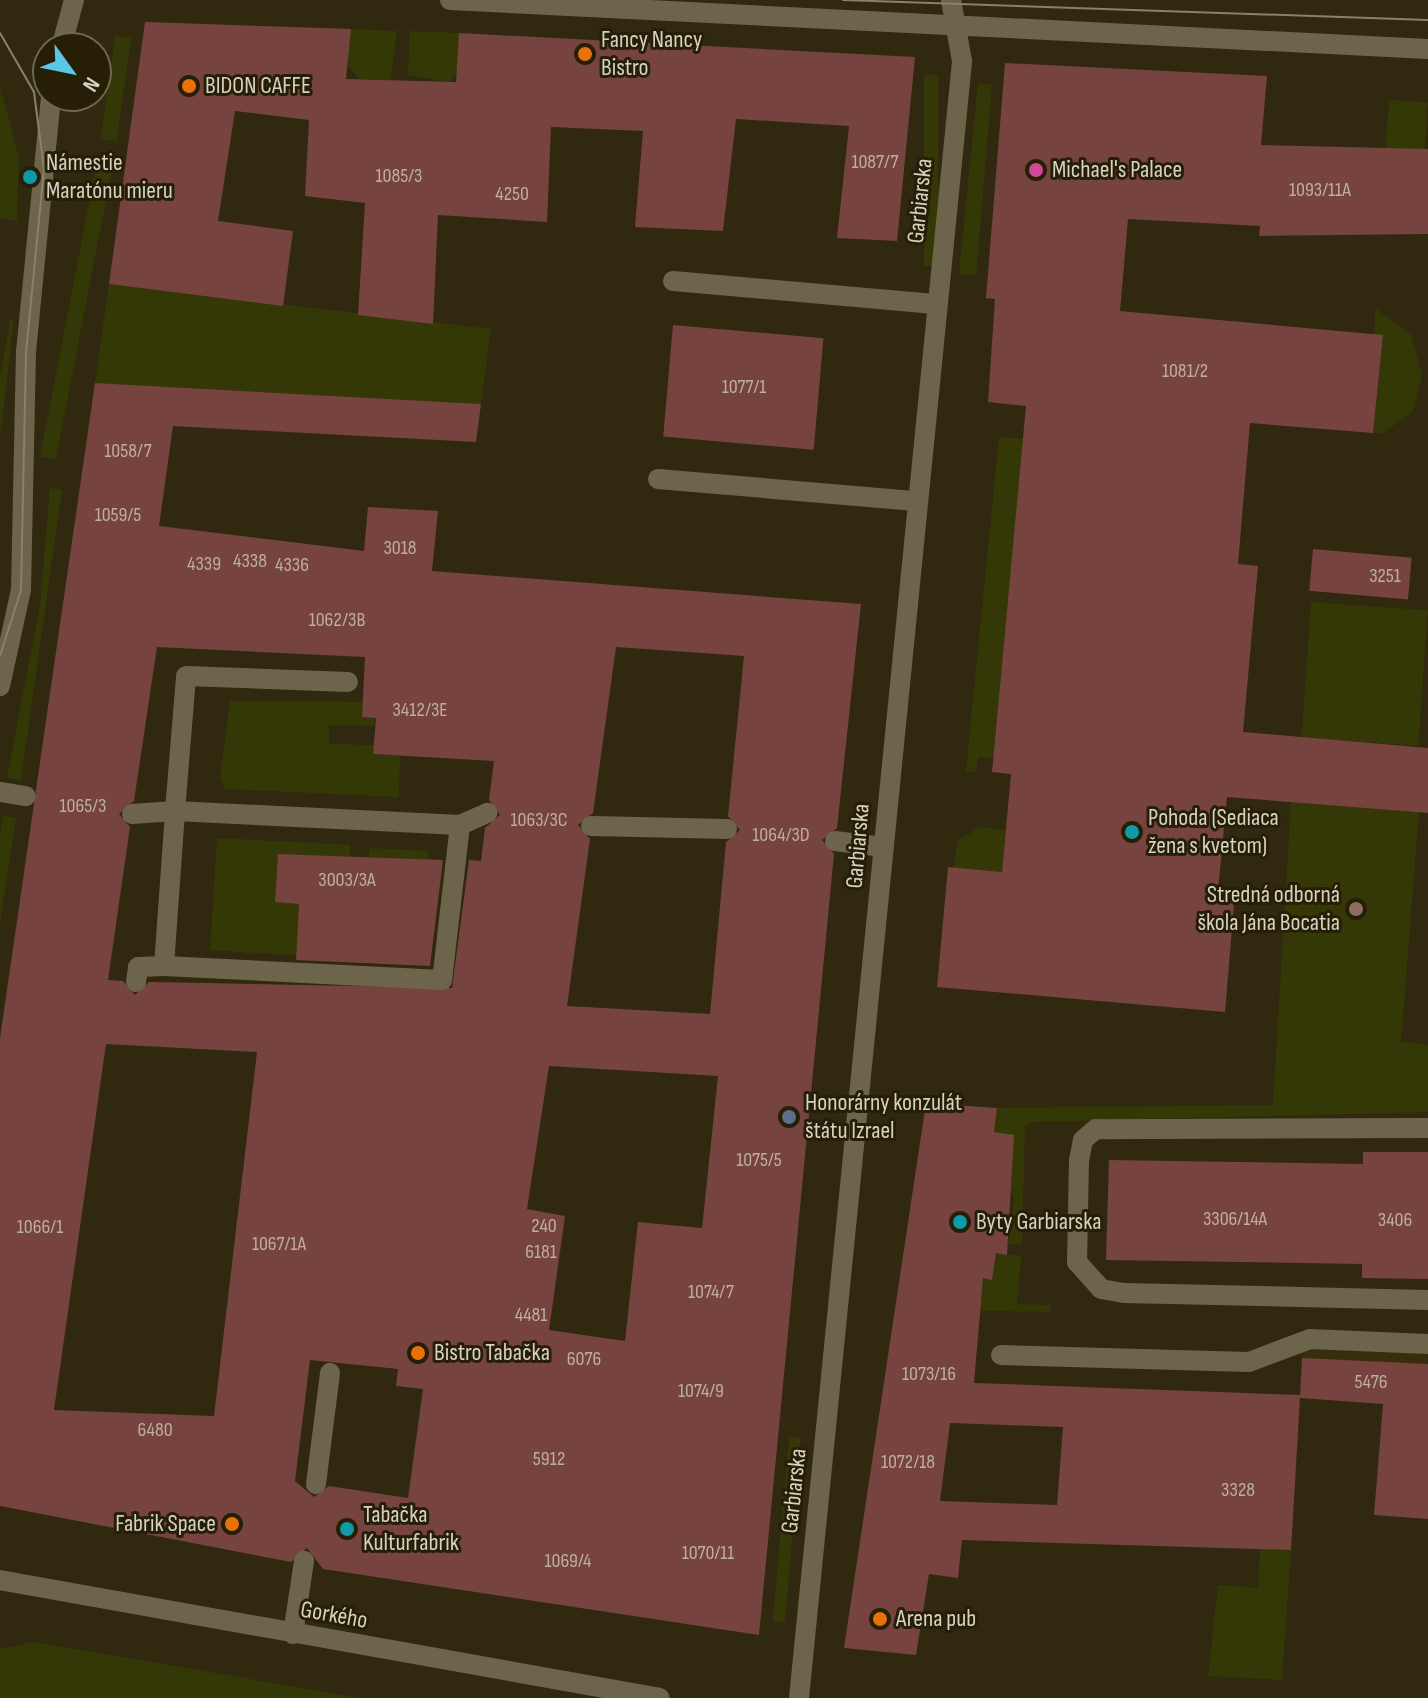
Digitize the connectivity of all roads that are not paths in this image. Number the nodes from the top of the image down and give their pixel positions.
1 (74, 0) edge
2 (450, 0) edge
3 (951, 0) edge
4 (957, 26) junction
5 (65, 32) edge
6 (1428, 49) edge
7 (49, 112) edge
8 (673, 281) dead end
9 (935, 304) junction
10 (658, 479) dead end
11 (916, 501) junction
12 (348, 682) dead end
13 (0, 686) edge
14 (0, 792) edge
15 (26, 796) dead end
16 (175, 811) junction
17 (487, 813) dead end
18 (132, 814) dead end
19 (460, 825) junction
20 (591, 826) dead end
21 (727, 829) dead end
22 (835, 841) dead end
23 (884, 847) junction
24 (164, 966) junction
25 (136, 982) dead end
26 (1428, 1128) edge
27 (1428, 1300) edge
28 (1428, 1344) edge
29 (1001, 1355) dead end
30 (330, 1373) dead end
31 (316, 1484) dead end
32 (304, 1561) dead end
33 (0, 1580) edge
34 (293, 1634) junction
35 (660, 1698) edge
36 (799, 1698) edge

1 - 5 street
2 - 4 street
3 - 4 street, Garbiarska
4 - 6 street
4 - 9 street, Garbiarska
7 - 13 street
8 - 9 street
9 - 11 street, Garbiarska
10 - 11 street
11 - 23 street, Garbiarska
12 - 16 street
14 - 15 street
16 - 18 street
16 - 19 street
16 - 24 street
17 - 19 street
19 - 24 street
20 - 21 street
22 - 23 street
23 - 36 street, Garbiarska
24 - 25 street
26 - 27 street
28 - 29 street
30 - 31 street
32 - 34 street
33 - 34 street, Gorkého
34 - 35 street, Gorkého

